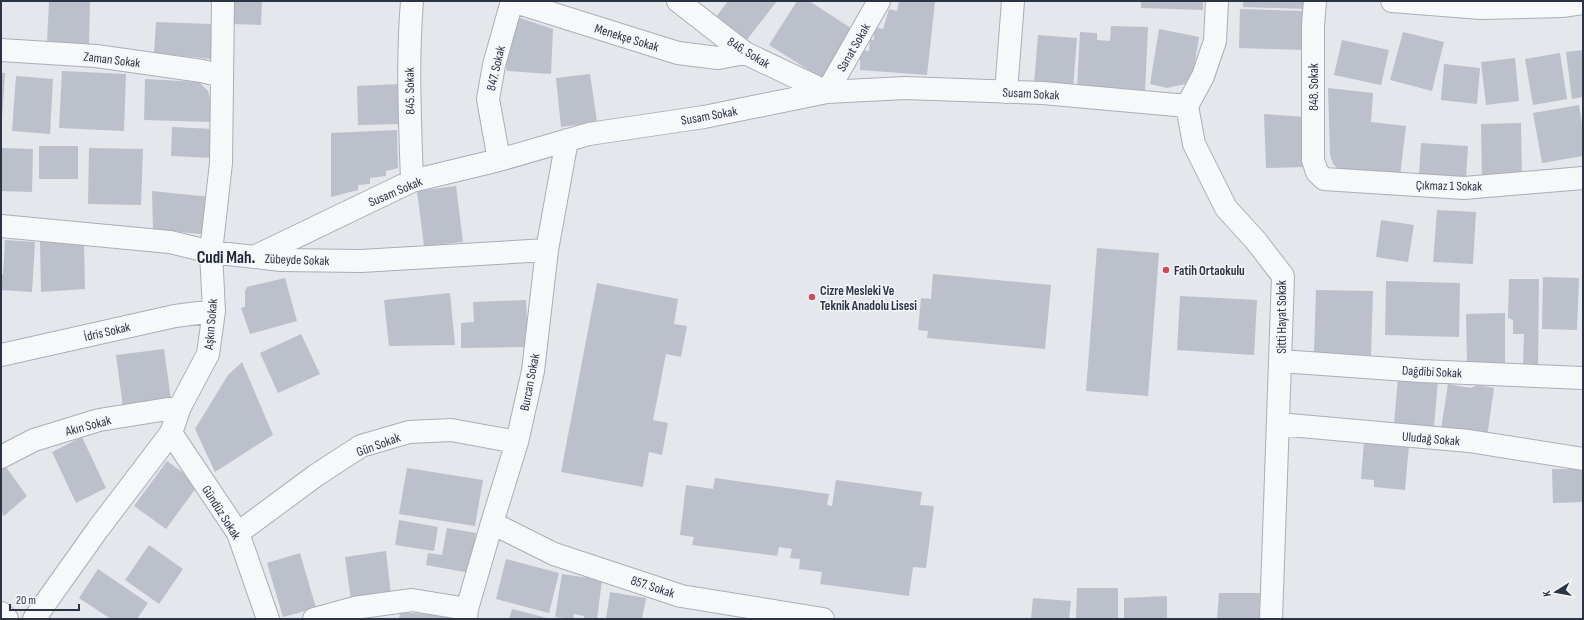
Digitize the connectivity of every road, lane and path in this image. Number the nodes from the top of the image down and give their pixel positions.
1 (223, 1) edge
2 (412, 1) edge
3 (512, 1) edge
4 (678, 1) edge
5 (878, 1) edge
6 (1013, 1) edge
7 (1217, 1) edge
8 (1315, 1) edge
9 (1392, 1) edge
10 (1569, 3) edge
11 (1, 50) edge
12 (745, 53) junction
13 (222, 76) junction
14 (827, 92) junction
15 (1006, 92) junction
16 (1187, 106) junction
17 (567, 140) junction
18 (499, 160) junction
19 (1317, 172) joint
20 (1583, 178) edge
21 (412, 181) junction
22 (1, 226) edge
23 (548, 250) junction
24 (211, 252) junction
25 (254, 257) junction
26 (214, 311) junction
27 (1, 355) edge
28 (1280, 361) junction
29 (1583, 378) edge
30 (180, 407) junction
31 (1278, 424) junction
32 (171, 434) junction
33 (517, 442) junction
34 (1, 457) edge
35 (1583, 459) edge
36 (492, 523) junction
37 (238, 533) junction
38 (1, 613) edge
39 (466, 614) edge
40 (321, 618) edge
41 (7, 619) edge
42 (34, 619) edge
43 (268, 619) edge
44 (823, 619) edge
45 (1271, 619) edge

1 - 13 street, Aşkın Sokak
2 - 21 street, 845. Sokak
3 - 12 street, Menekşe Sokak
3 - 18 street, 847. Sokak
4 - 12 street, 846. Sokak
5 - 14 street, Sanat Sokak
6 - 15 street
7 - 16 street
8 - 19 street, 848. Sokak
9 - 10 street
11 - 13 street, Zaman Sokak
12 - 14 street, 846. Sokak
13 - 24 street, Aşkın Sokak
14 - 15 street, Susam Sokak
14 - 17 street, Susam Sokak
15 - 16 street, Susam Sokak
16 - 28 street, Sitti Hayat Sokak
17 - 18 street, Susam Sokak
17 - 23 street, Burcan Sokak
18 - 21 street, Susam Sokak
19 - 20 street, Çıkmaz 1 Sokak
21 - 25 street, Susam Sokak
22 - 24 street, Zübeyde Sokak
23 - 25 street, Zübeyde Sokak
23 - 33 street, Burcan Sokak
24 - 25 street, Zübeyde Sokak
24 - 26 street, Aşkın Sokak
26 - 27 street, İdris Sokak
26 - 30 street, Aşkın Sokak
28 - 29 street, Dağdibi Sokak
28 - 31 street, Sitti Hayat Sokak
30 - 32 street, Aşkın Sokak
30 - 34 street, Akın Sokak
31 - 35 street, Uludağ Sokak
31 - 45 street, Sitti Hayat Sokak
32 - 37 street, Gündüz Sokak
32 - 42 street, Aşkın Sokak
33 - 36 street, Burcan Sokak
33 - 37 street, Gün Sokak
36 - 39 street, Burcan Sokak
36 - 44 street, 857. Sokak
37 - 43 street, Gündüz Sokak
38 - 41 street
39 - 40 street

